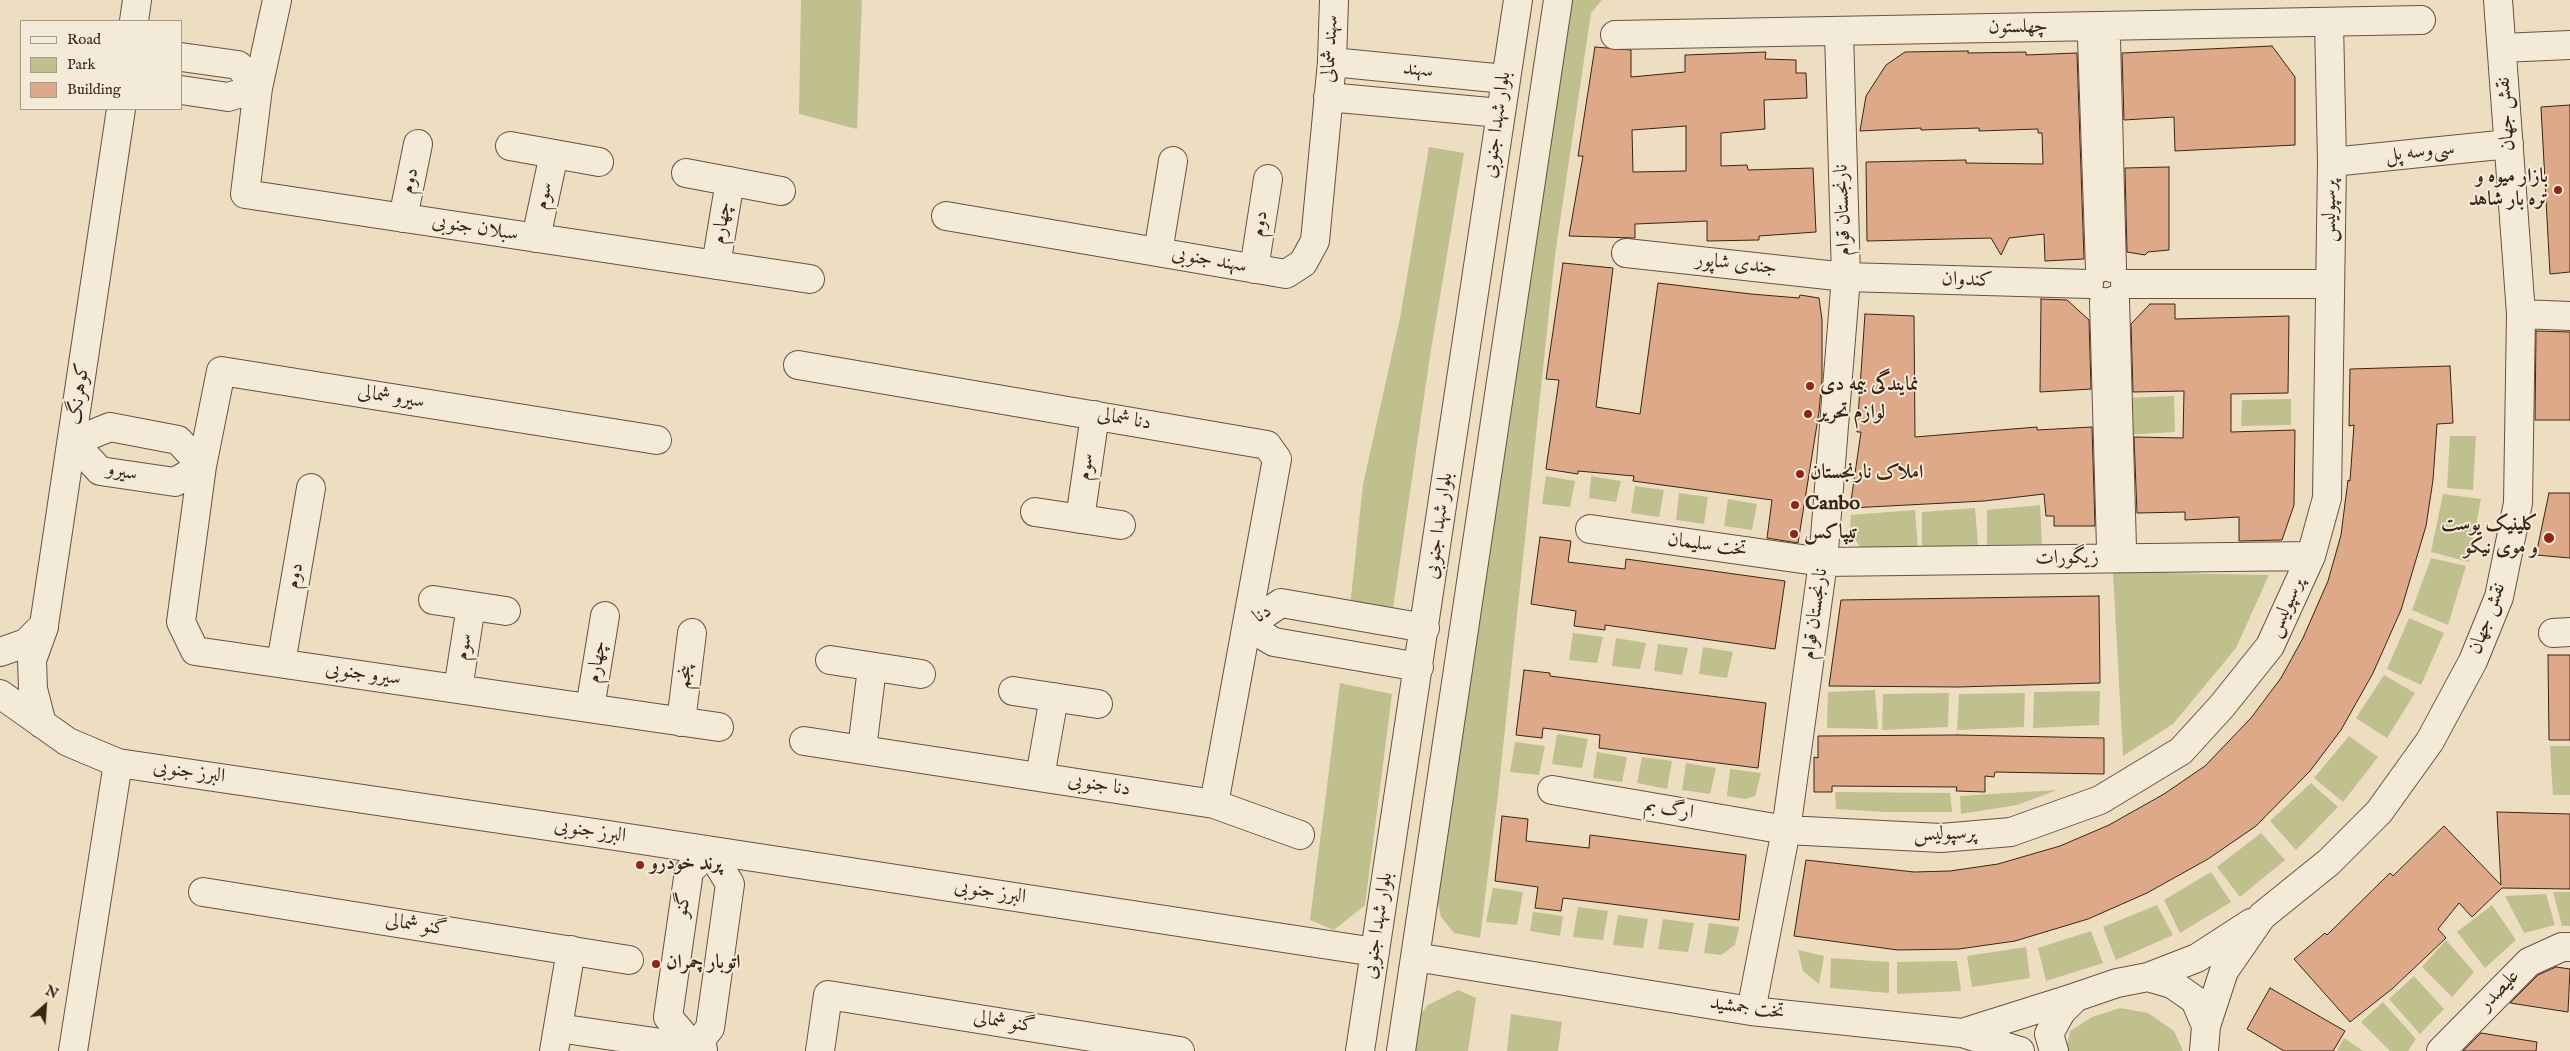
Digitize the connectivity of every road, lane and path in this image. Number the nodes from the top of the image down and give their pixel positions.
1 (136, 0) edge
2 (277, 0) edge
3 (1334, 0) edge
4 (1518, 0) edge
5 (1558, 0) edge
6 (2498, 0) edge
7 (134, 20) edge
8 (2421, 20) dead end
9 (2329, 22) junction
10 (1838, 32) junction
11 (1615, 35) dead end
12 (2570, 45) edge
13 (2502, 48) junction
14 (182, 57) edge
15 (1332, 62) junction
16 (1505, 79) junction
17 (258, 88) junction
18 (182, 90) edge
19 (1328, 98) junction
20 (121, 110) edge
21 (1500, 113) junction
22 (418, 144) dead end
23 (2509, 144) junction
24 (510, 146) dead end
25 (554, 154) junction
26 (1173, 160) dead end
27 (599, 162) dead end
28 (2332, 162) junction
29 (686, 173) dead end
30 (1268, 179) dead end
31 (730, 181) junction
32 (781, 191) dead end
33 (946, 216) dead end
34 (403, 218) junction
35 (536, 238) junction
36 (1158, 252) junction
37 (1626, 253) dead end
38 (716, 265) junction
39 (1254, 268) junction
40 (1846, 278) junction
41 (810, 279) dead end
42 (2108, 284) junction
43 (2330, 284) junction
44 (2521, 314) junction
45 (2570, 316) edge
46 (798, 365) dead end
47 (1095, 415) junction
48 (657, 440) dead end
49 (73, 442) junction
50 (202, 466) junction
51 (311, 488) dead end
52 (1035, 512) dead end
53 (1080, 518) junction
54 (1121, 525) dead end
55 (1590, 530) dead end
56 (2311, 556) junction
57 (1823, 562) junction
58 (433, 600) dead end
59 (471, 606) junction
60 (506, 611) dead end
61 (606, 616) dead end
62 (44, 625) junction
63 (1248, 626) junction
64 (1425, 628) junction
65 (692, 633) dead end
66 (0, 652) edge
67 (830, 660) dead end
68 (281, 663) junction
69 (1419, 667) junction
70 (872, 668) junction
71 (921, 674) dead end
72 (458, 689) junction
73 (1013, 691) dead end
74 (0, 694) edge
75 (1054, 697) junction
76 (1098, 704) dead end
77 (590, 708) junction
78 (681, 722) junction
79 (42, 724) junction
80 (718, 727) dead end
81 (804, 741) dead end
82 (862, 749) junction
83 (118, 763) junction
84 (1040, 777) junction
85 (1552, 790) dead end
86 (1214, 804) junction
87 (1786, 830) junction
88 (1300, 835) dead end
89 (710, 851) junction
90 (203, 892) dead end
91 (2262, 916) junction
92 (2570, 947) edge
93 (571, 950) junction
94 (1375, 952) junction
95 (1415, 957) junction
96 (629, 960) dead end
97 (2148, 977) junction
98 (2076, 997) junction
99 (1751, 1012) junction
100 (1962, 1033) junction
101 (2205, 1038) edge
102 (556, 1039) edge
103 (704, 1050) edge
104 (73, 1051) edge
105 (820, 1051) edge
106 (1180, 1051) edge
107 (1360, 1051) edge
108 (1401, 1051) edge
109 (2020, 1051) edge
110 (2054, 1051) edge
111 (2441, 1051) edge

1 - 7 street
2 - 17 street
3 - 15 street, سهند شمالی
4 - 16 street, بلوار شهدا جنوبی
5 - 95 street, بلوار شهدا جنوبی
6 - 13 street, نقش جهان
8 - 9 street, چهلستون
9 - 10 street, چهلستون
9 - 28 street, پرسپولیس
10 - 11 street, چهلستون
10 - 40 street, نارنجستان قوام
12 - 13 street
13 - 23 street, نقش جهان
14 - 17 street
15 - 16 street, سهند
15 - 19 street, سهند شمالی
16 - 21 street, بلوار شهدا جنوبی
17 - 18 street
17 - 34 street, سبلان جنوبی
19 - 21 street, سهند
19 - 39 street, سهند جنوبی
20 - 49 street, کوهرنگ
21 - 64 street, بلوار شهدا جنوبی
22 - 34 street, دوم
23 - 28 street, سی‌وسه پل
23 - 44 street, نقش جهان
24 - 25 street
25 - 27 street
25 - 35 street, سوم
26 - 36 street
28 - 43 street, پرسپولیس
29 - 31 street
30 - 39 street, دوم
31 - 32 street
31 - 38 street, چهارم
33 - 36 street, سهند جنوبی
34 - 35 street, سبلان جنوبی
35 - 38 street, سبلان جنوبی
36 - 39 street, سهند جنوبی
37 - 40 street, جندی شاپور
38 - 41 street, سبلان جنوبی
40 - 42 street, کندوان
40 - 57 street, نارنجستان قوام
42 - 42 street
42 - 42 street
42 - 43 street, کندوان
43 - 56 street, پرسپولیس
44 - 45 street
44 - 91 street, نقش جهان
46 - 47 street, دنا شمالی
47 - 53 street, سوم
47 - 63 street, دنا شمالی
48 - 50 street, سیرو شمالی
49 - 50 street, سیرو
49 - 50 street, سیرو
49 - 62 street, کوهرنگ
50 - 68 street, سیرو جنوبی
51 - 68 street, دوم
52 - 53 street
53 - 54 street
55 - 57 street, تخت سلیمان
56 - 57 street, زیگورات
56 - 87 street, پرسپولیس
57 - 87 street, نارنجستان قوام
58 - 59 street
59 - 60 street
59 - 72 street, سوم
61 - 77 street, چهارم
62 - 66 street
62 - 79 street, کوهرنگ
63 - 64 street, دنا
63 - 69 street, دنا
63 - 86 street
64 - 69 street, بلوار شهدا جنوبی
65 - 78 street, پنجم
67 - 70 street
68 - 72 street, سیرو جنوبی
69 - 94 street, بلوار شهدا جنوبی
70 - 71 street
70 - 82 street
72 - 77 street, سیرو جنوبی
73 - 75 street
74 - 79 street, البرز جنوبی
75 - 76 street
75 - 84 street
77 - 78 street, سیرو جنوبی
78 - 80 street, سیرو جنوبی
79 - 83 street, البرز جنوبی
81 - 82 street, دنا جنوبی
82 - 84 street, دنا جنوبی
83 - 89 street, البرز جنوبی
83 - 104 street
84 - 86 street, دنا جنوبی
85 - 87 street, ارگ بم
86 - 88 street, دنا جنوبی
87 - 99 street, نارنجستان قوام
89 - 94 street, البرز جنوبی
89 - 103 street
89 - 103 street, گنو
90 - 93 street, گنو شمالی
91 - 97 street, تخت جمشید
91 - 101 street, نقش جهان
92 - 111 street, علیصدر
93 - 96 street, گنو شمالی
93 - 102 street
94 - 107 street, بلوار شهدا جنوبی
95 - 99 street, تخت جمشید
95 - 108 street, بلوار شهدا جنوبی
97 - 98 street, تخت جمشید
97 - 101 street
98 - 100 street, تخت جمشید
98 - 110 street
99 - 100 street, تخت جمشید
100 - 109 street
102 - 103 street
105 - 106 street, گنو شمالی

